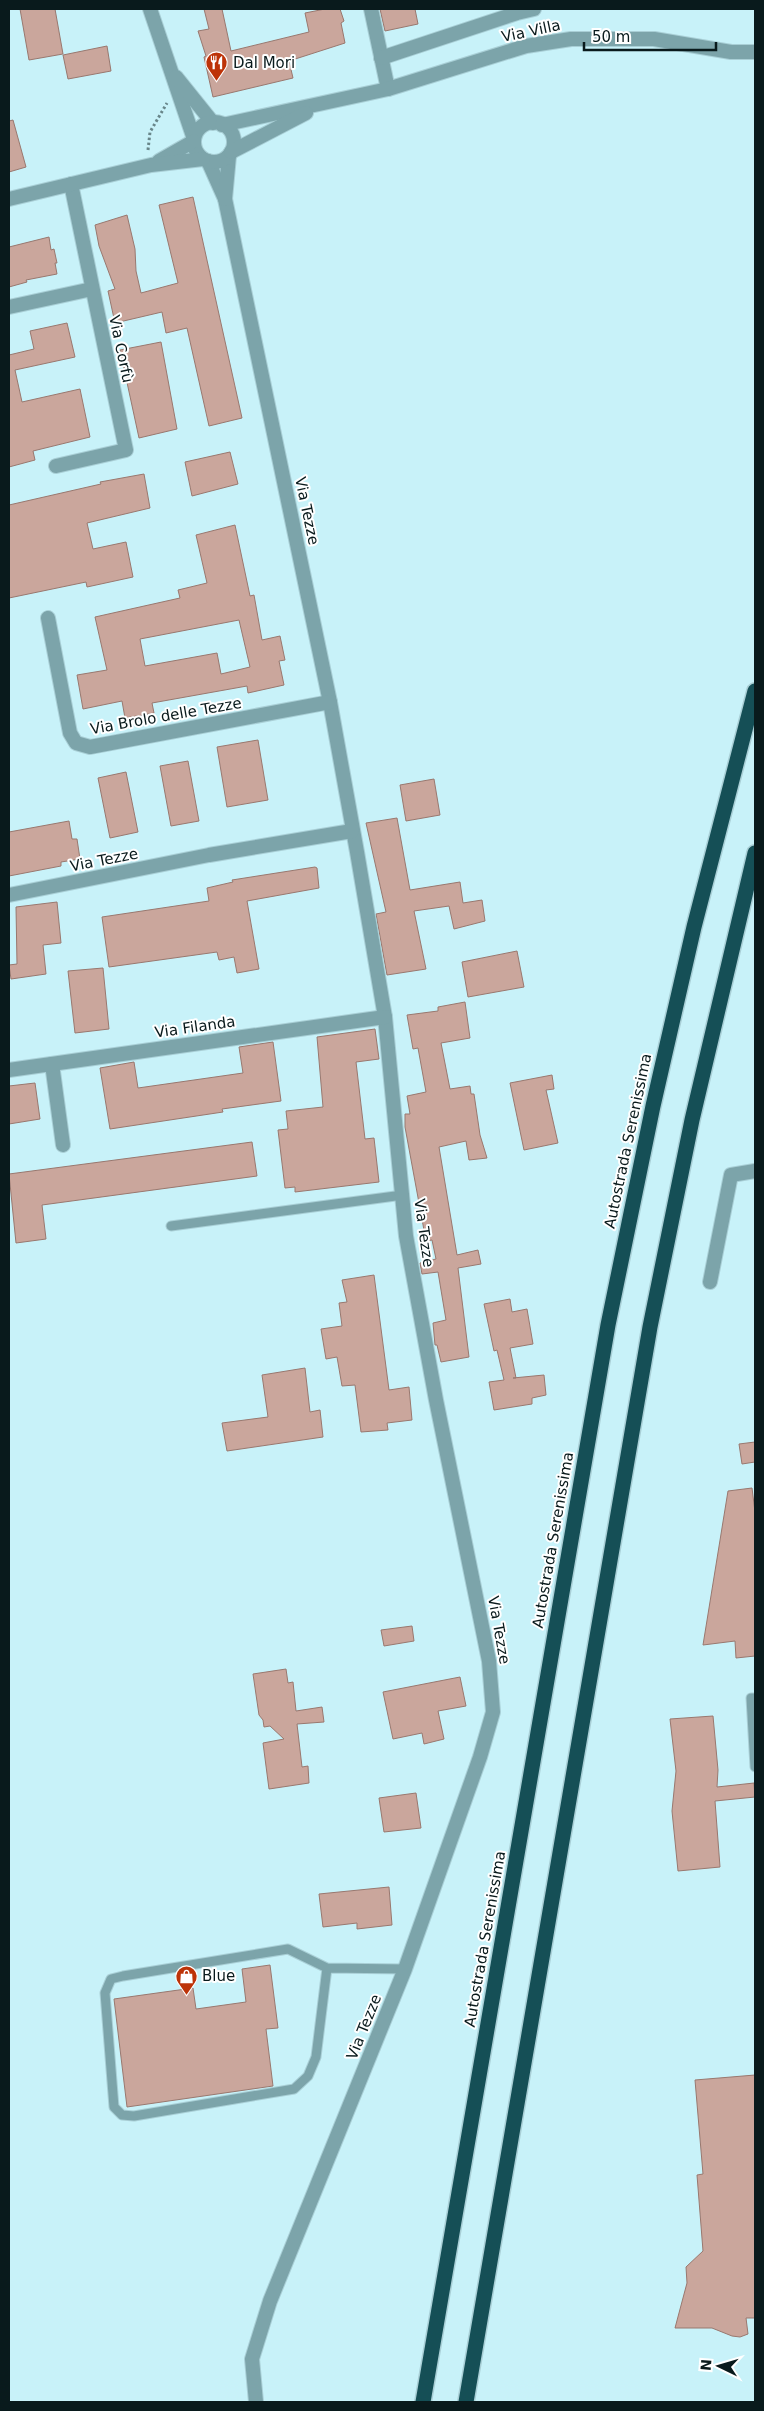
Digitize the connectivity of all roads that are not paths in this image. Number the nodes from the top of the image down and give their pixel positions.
1 (150, 9) edge
2 (371, 9) edge
3 (534, 9) edge
4 (755, 52) edge
5 (382, 58) junction
6 (170, 69) junction
7 (388, 89) junction
8 (320, 105) junction
9 (218, 124) junction
10 (194, 140) junction
11 (230, 154) junction
12 (205, 160) junction
13 (151, 166) junction
14 (71, 184) junction
15 (9, 199) edge
16 (225, 199) junction
17 (92, 289) junction
18 (9, 307) edge
19 (56, 466) dead end
20 (48, 618) dead end
21 (755, 691) edge
22 (330, 702) junction
23 (352, 831) junction
24 (755, 853) edge
25 (9, 895) edge
26 (385, 1017) junction
27 (52, 1064) junction
28 (9, 1070) edge
29 (63, 1145) dead end
30 (755, 1171) edge
31 (402, 1195) junction
32 (172, 1226) dead end
33 (710, 1282) dead end
34 (755, 1698) edge
35 (755, 1767) edge
36 (327, 1968) junction
37 (405, 1969) junction
38 (256, 2402) edge
39 (423, 2402) edge
40 (466, 2402) edge

1 - 6 street
2 - 5 street
3 - 5 street
4 - 7 street, Via Villa
5 - 7 street
6 - 9 street
6 - 10 street
7 - 8 street, Via Villa
8 - 9 street, Via Villa
8 - 11 street, Via Villa
9 - 10 street
9 - 11 street
10 - 12 street
10 - 13 street
11 - 12 street
11 - 16 street, Via Tezze
12 - 13 street
12 - 16 street, Via Tezze
13 - 14 street
14 - 15 street
14 - 17 street, Via Corfù
16 - 22 street, Via Tezze
17 - 18 street
17 - 19 street, Via Corfù
20 - 22 street, Via Brolo delle Tezze
21 - 39 highway, Autostrada Serenissima
22 - 23 street, Via Tezze
23 - 25 street, Via Tezze
23 - 26 street, Via Tezze
24 - 40 highway
26 - 27 street, Via Filanda
26 - 31 street, Via Tezze
27 - 28 street, Via Filanda
27 - 29 street
30 - 33 street
31 - 32 lane
31 - 37 street, Via Tezze
34 - 35 lane
36 - 36 lane
36 - 37 lane
37 - 38 street, Via Tezze

